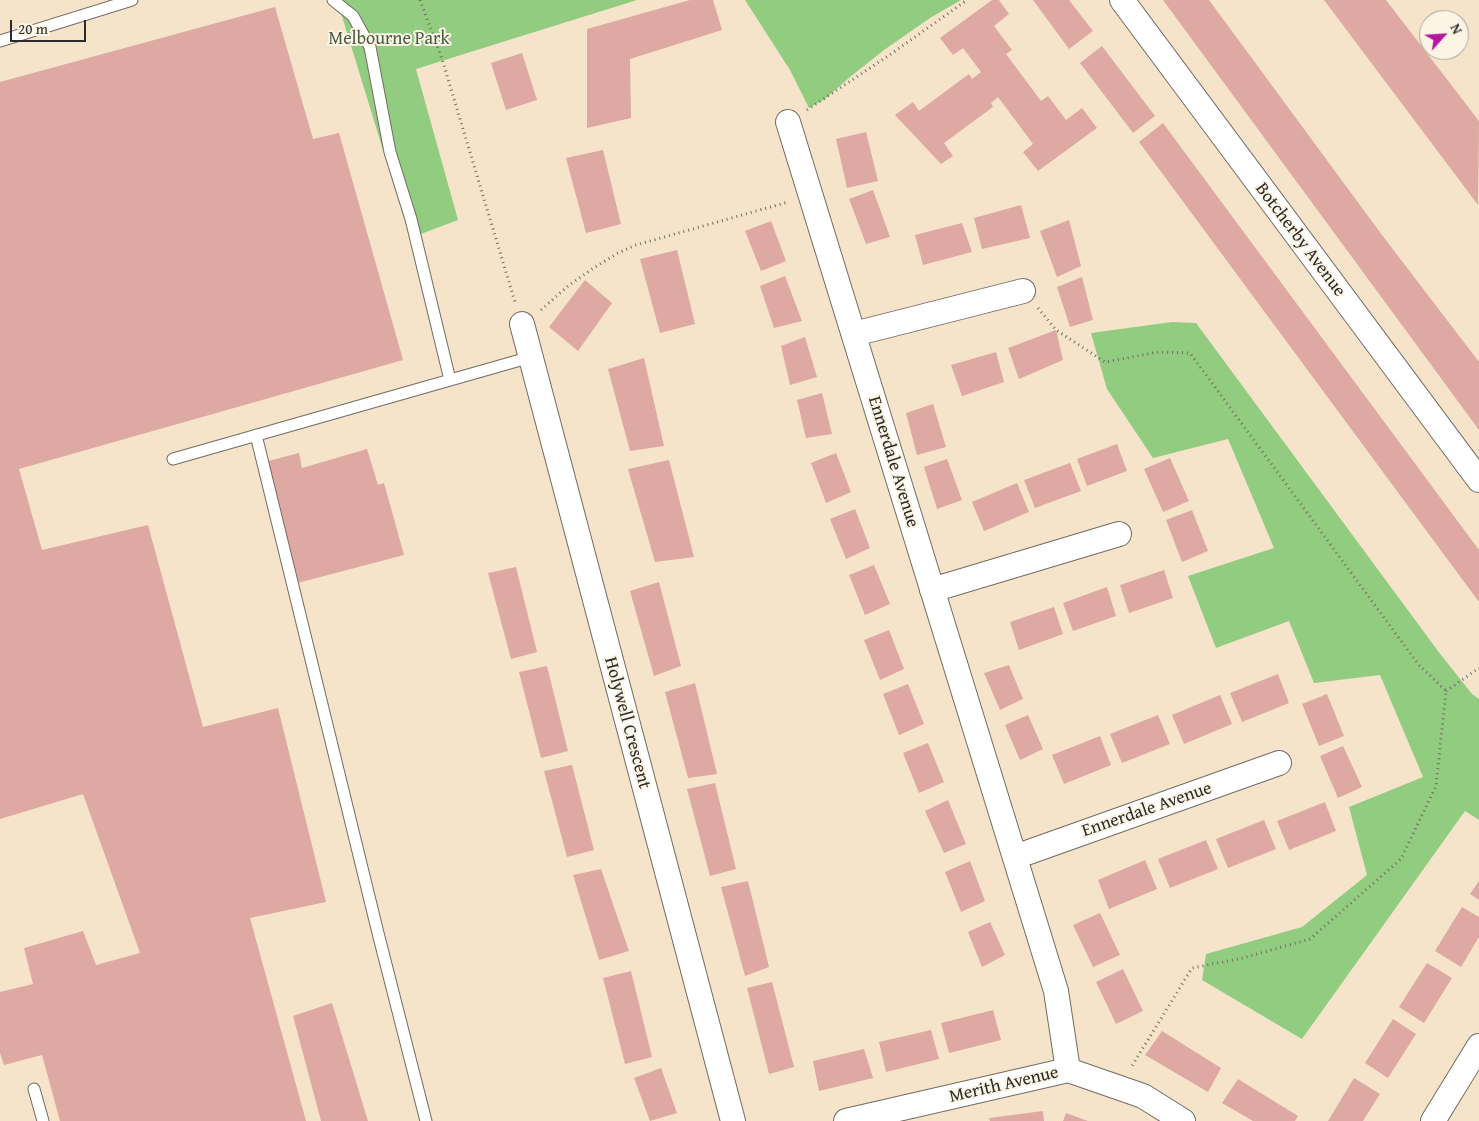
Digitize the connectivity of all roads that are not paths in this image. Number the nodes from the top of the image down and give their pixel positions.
1 (132, 0) edge
2 (333, 0) edge
3 (1122, 0) edge
4 (0, 41) edge
5 (788, 122) road end
6 (1023, 291) road end
7 (522, 324) road end
8 (854, 334) junction
9 (531, 357) junction
10 (450, 380) junction
11 (256, 435) junction
12 (173, 459) dead end
13 (1479, 480) edge
14 (1119, 534) dead end
15 (932, 590) junction
16 (1279, 763) dead end
17 (1015, 857) junction
18 (1479, 1046) edge
19 (1068, 1070) junction
20 (34, 1089) dead end
21 (43, 1121) edge
22 (426, 1121) edge
23 (733, 1121) edge
24 (846, 1121) edge
25 (1183, 1121) edge
26 (1433, 1121) edge

1 - 4 lane
2 - 10 lane
3 - 13 street, Botcherby Avenue
5 - 8 street, Ennerdale Avenue
6 - 8 street
7 - 9 street, Holywell Crescent
8 - 15 street, Ennerdale Avenue
9 - 10 lane
9 - 23 street, Holywell Crescent
10 - 11 lane
11 - 12 lane
11 - 22 lane
14 - 15 street
15 - 17 street, Ennerdale Avenue
16 - 17 street, Ennerdale Avenue
17 - 19 street, Ennerdale Avenue
18 - 26 street
19 - 24 street, Merith Avenue
19 - 25 street, Merith Avenue
20 - 21 lane

